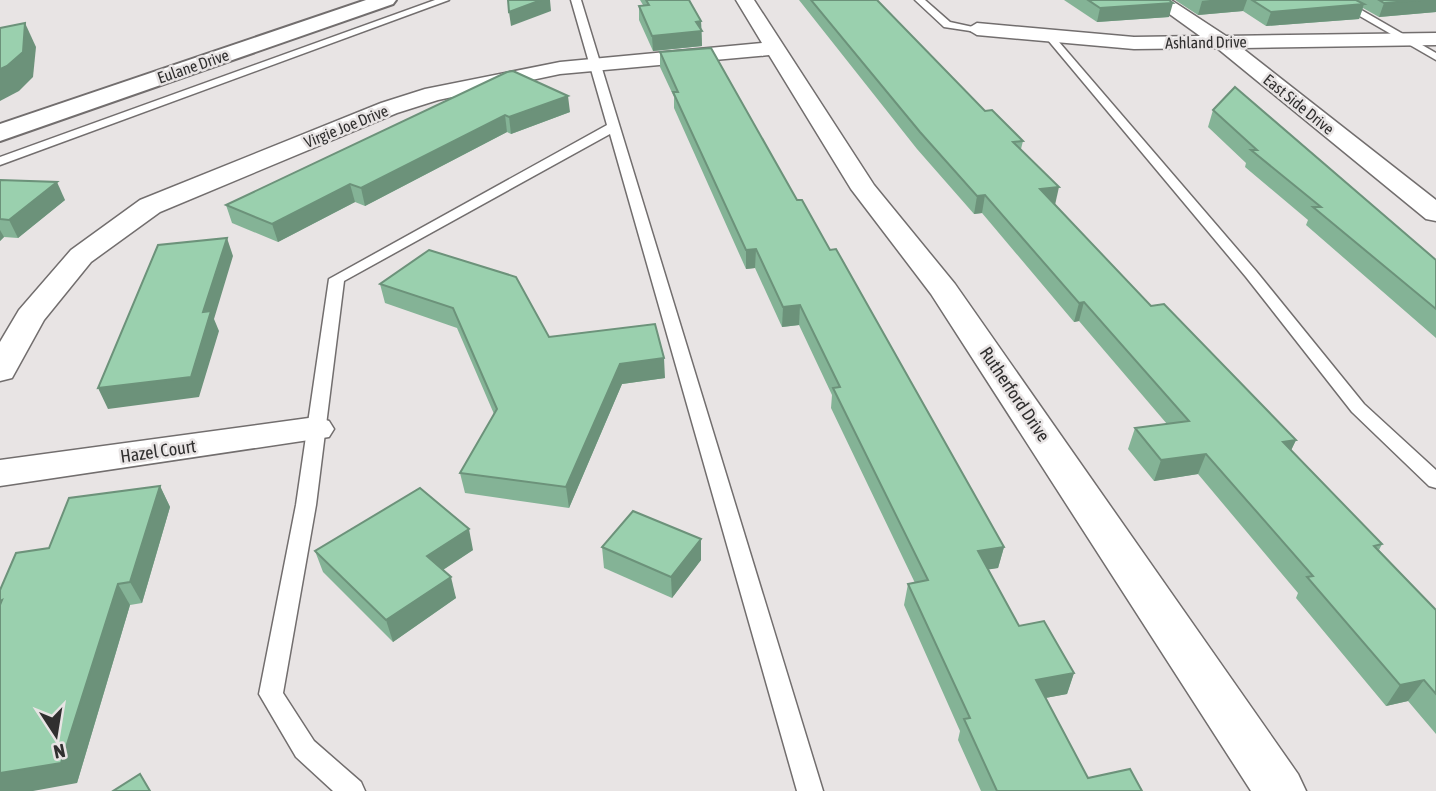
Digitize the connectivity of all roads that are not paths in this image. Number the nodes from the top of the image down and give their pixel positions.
1 (386, 0) edge
2 (444, 0) edge
3 (576, 0) edge
4 (745, 0) edge
5 (920, 0) edge
6 (1159, 0) edge
7 (1337, 0) edge
8 (977, 29) joint
9 (1050, 37) junction
10 (1436, 39) edge
11 (1408, 40) junction
12 (1222, 42) junction
13 (775, 48) junction
14 (1436, 57) edge
15 (594, 65) junction
16 (612, 127) junction
17 (0, 133) edge
18 (0, 160) edge
19 (1436, 213) edge
20 (0, 371) edge
21 (316, 429) junction
22 (0, 473) edge
23 (1436, 481) edge
24 (352, 791) edge
25 (810, 791) edge
26 (1280, 791) edge

1 - 17 street, Eulane Drive
2 - 18 lane
3 - 15 lane
4 - 13 street, Rutherford Drive
5 - 8 lane
6 - 12 street, East Side Drive
7 - 11 lane
8 - 9 street, Ashland Drive
9 - 12 street, Ashland Drive
9 - 23 lane
10 - 11 street, Ashland Drive
11 - 12 street, Ashland Drive
11 - 14 lane
12 - 19 street, East Side Drive
13 - 15 street, Virgie Joe Drive
13 - 26 street, Rutherford Drive
15 - 16 lane
15 - 20 street, Virgie Joe Drive
16 - 21 lane
16 - 25 lane
21 - 22 street, Hazel Court
21 - 24 lane

